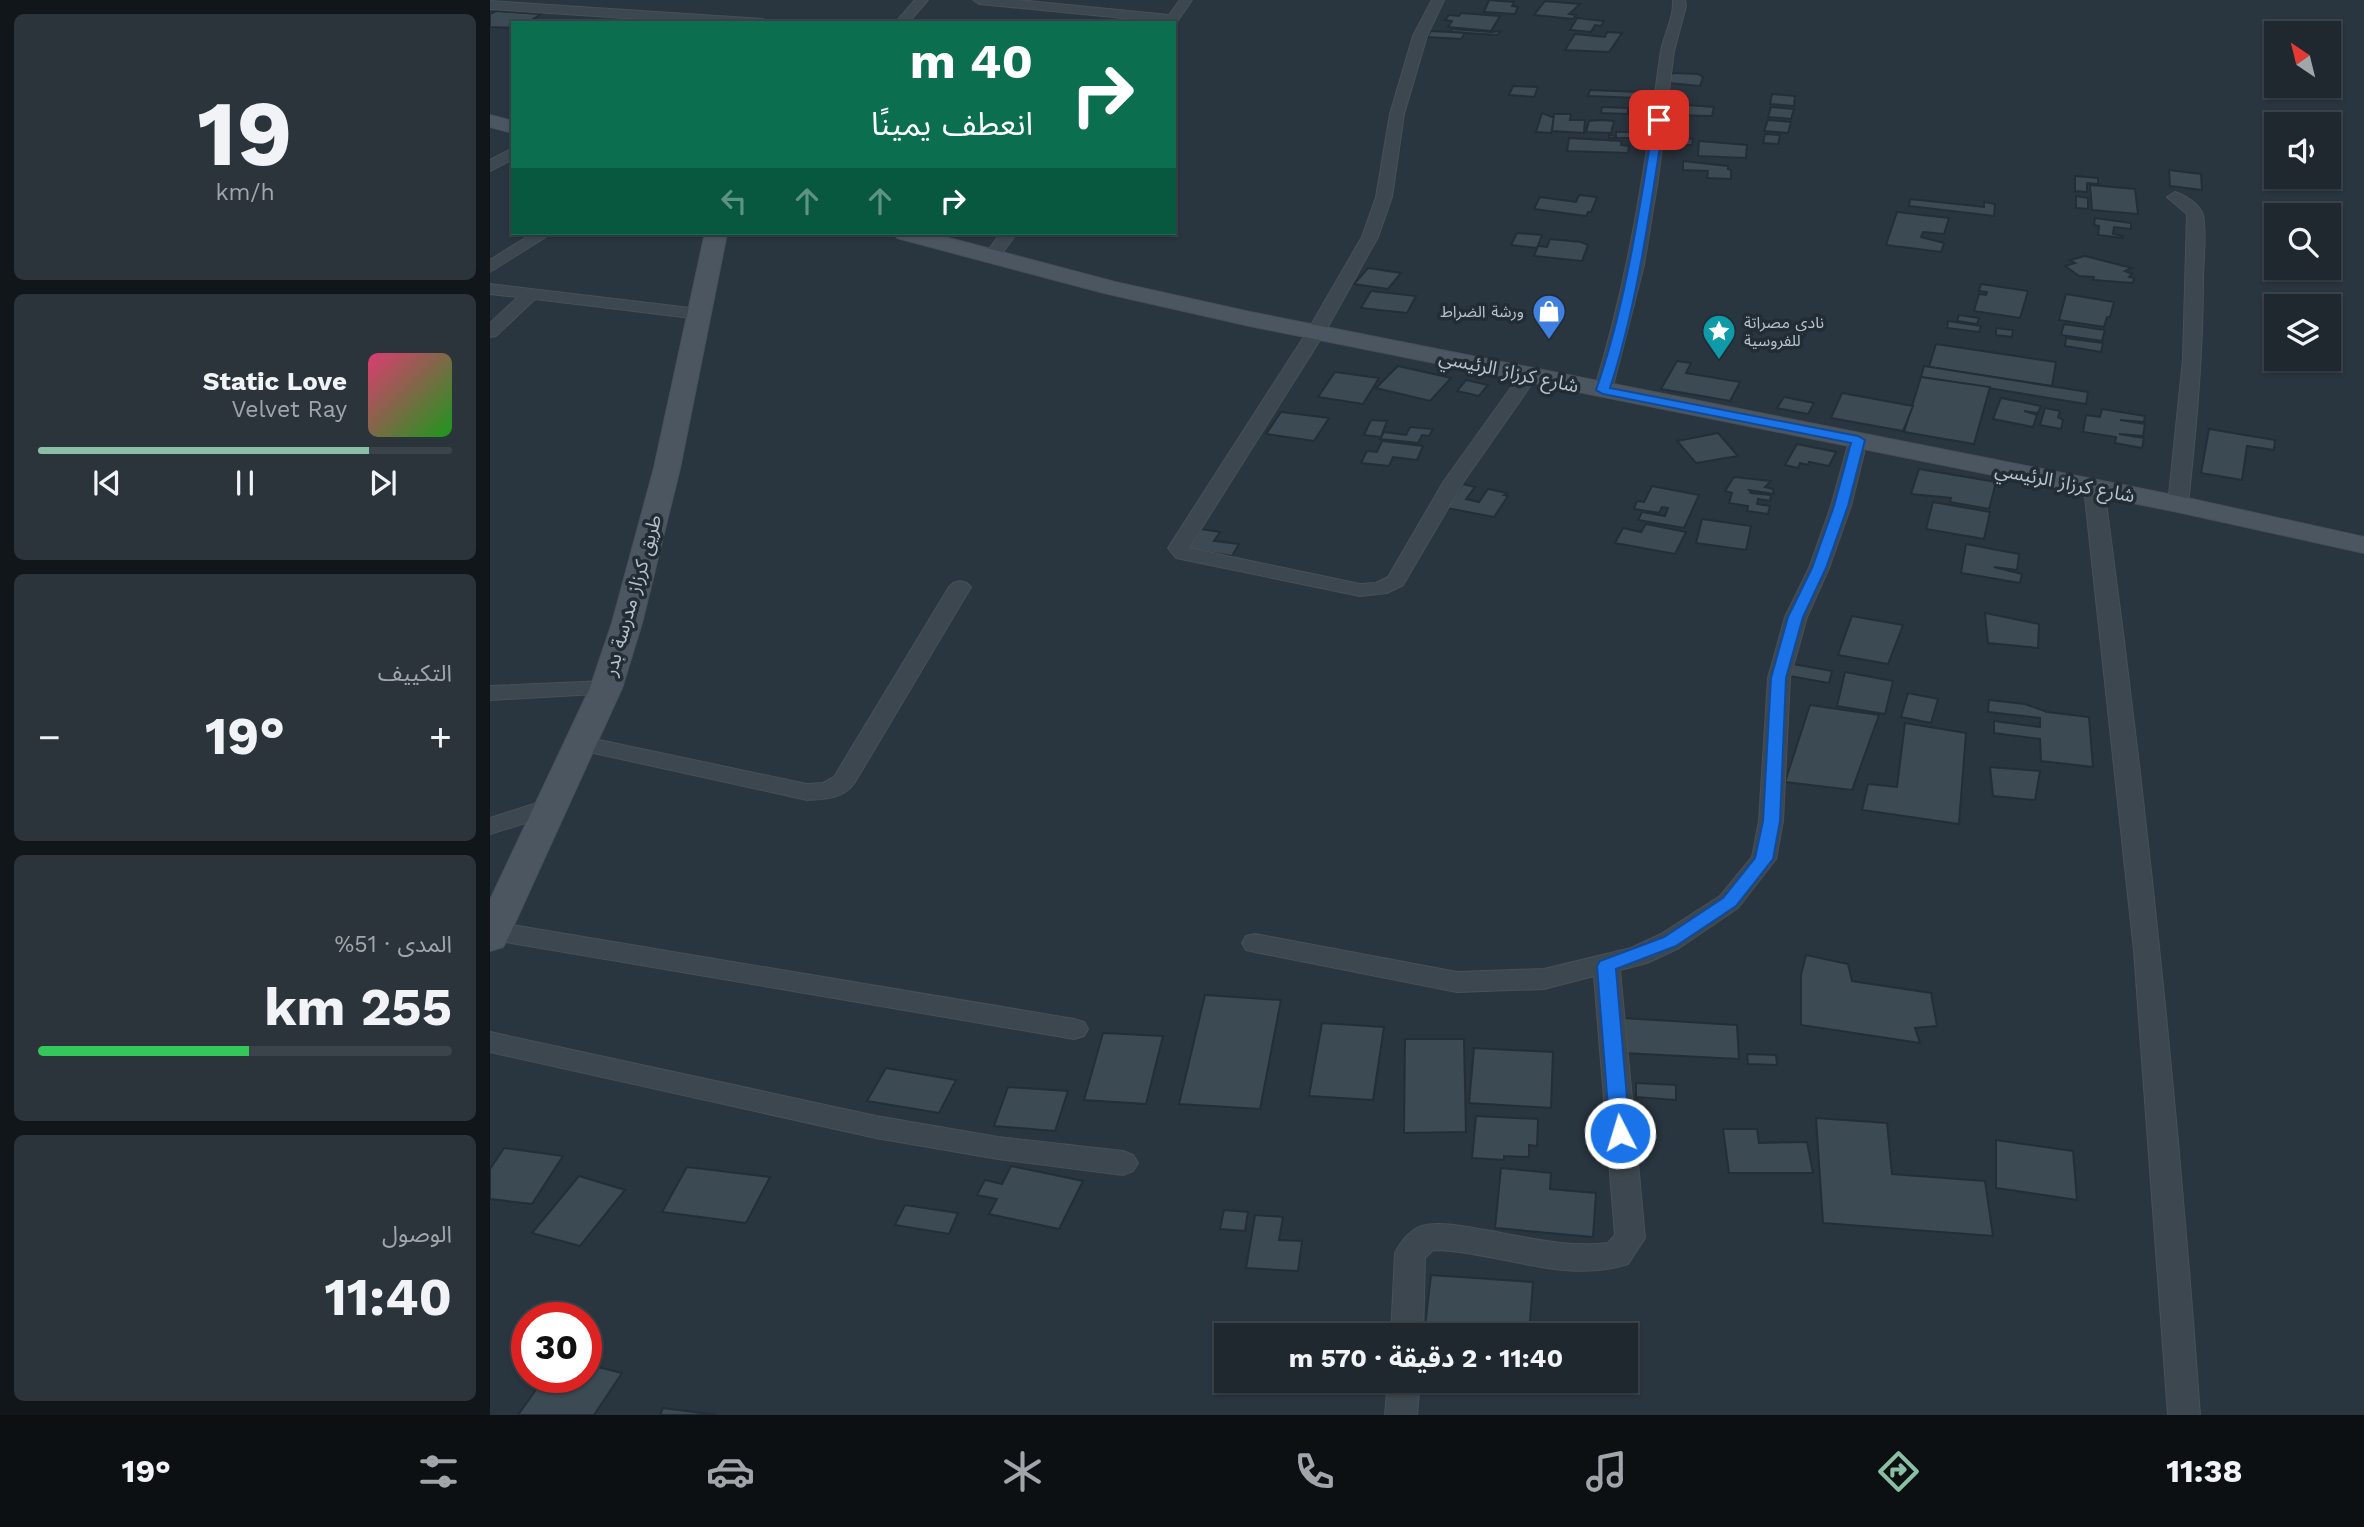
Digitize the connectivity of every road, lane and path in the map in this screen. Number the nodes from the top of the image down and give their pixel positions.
1 (922, 0) edge
2 (979, 0) edge
3 (1186, 0) edge
4 (1438, 0) edge
5 (1679, 0) edge
6 (1050, 3) edge
7 (490, 5) edge
8 (733, 21) edge
9 (903, 21) edge
10 (1171, 21) edge
11 (490, 121) edge
12 (511, 126) edge
13 (511, 153) edge
14 (490, 166) edge
15 (2175, 197) dead end
16 (541, 235) edge
17 (716, 235) edge
18 (912, 235) edge
19 (1008, 235) edge
20 (991, 257) junction
21 (490, 267) edge
22 (490, 289) edge
23 (531, 294) junction
24 (699, 314) junction
25 (490, 332) edge
26 (1316, 332) junction
27 (1529, 375) junction
28 (1603, 390) junction
29 (1858, 440) junction
30 (2094, 488) junction
31 (2178, 504) junction
32 (2364, 545) edge
33 (960, 587) dead end
34 (606, 688) junction
35 (490, 693) edge
36 (580, 743) junction
37 (552, 806) junction
38 (490, 825) edge
39 (492, 935) edge
40 (1255, 943) dead end
41 (1606, 966) junction
42 (1074, 1029) dead end
43 (490, 1042) edge
44 (1123, 1163) dead end
45 (1407, 1323) edge
46 (1403, 1393) edge
47 (1401, 1415) edge
48 (2184, 1415) edge

1 - 9 street
2 - 6 street
3 - 10 street
4 - 26 street
5 - 28 street
6 - 10 street
7 - 8 street
11 - 12 street
13 - 14 street
15 - 31 street
16 - 21 street
17 - 24 street, طريق كرزاز مدرسة بدر
18 - 20 street, شارع كرزاز الرئيسي
19 - 20 street
20 - 26 street, شارع كرزاز الرئيسي
22 - 23 street
23 - 24 street
23 - 25 street
24 - 34 street, طريق كرزاز مدرسة بدر
26 - 27 street, شارع كرزاز الرئيسي
26 - 27 street
27 - 28 street, شارع كرزاز الرئيسي
28 - 29 street, شارع كرزاز الرئيسي
29 - 30 street, شارع كرزاز الرئيسي
29 - 41 street
30 - 31 street, شارع كرزاز الرئيسي
30 - 48 street
31 - 32 street, شارع كرزاز الرئيسي
33 - 36 street
34 - 35 street
34 - 36 street, طريق كرزاز مدرسة بدر
36 - 37 street, طريق كرزاز مدرسة بدر
37 - 38 street
37 - 39 street, طريق كرزاز مدرسة بدر
39 - 42 street
40 - 41 street
41 - 45 street
43 - 44 street
46 - 47 street

